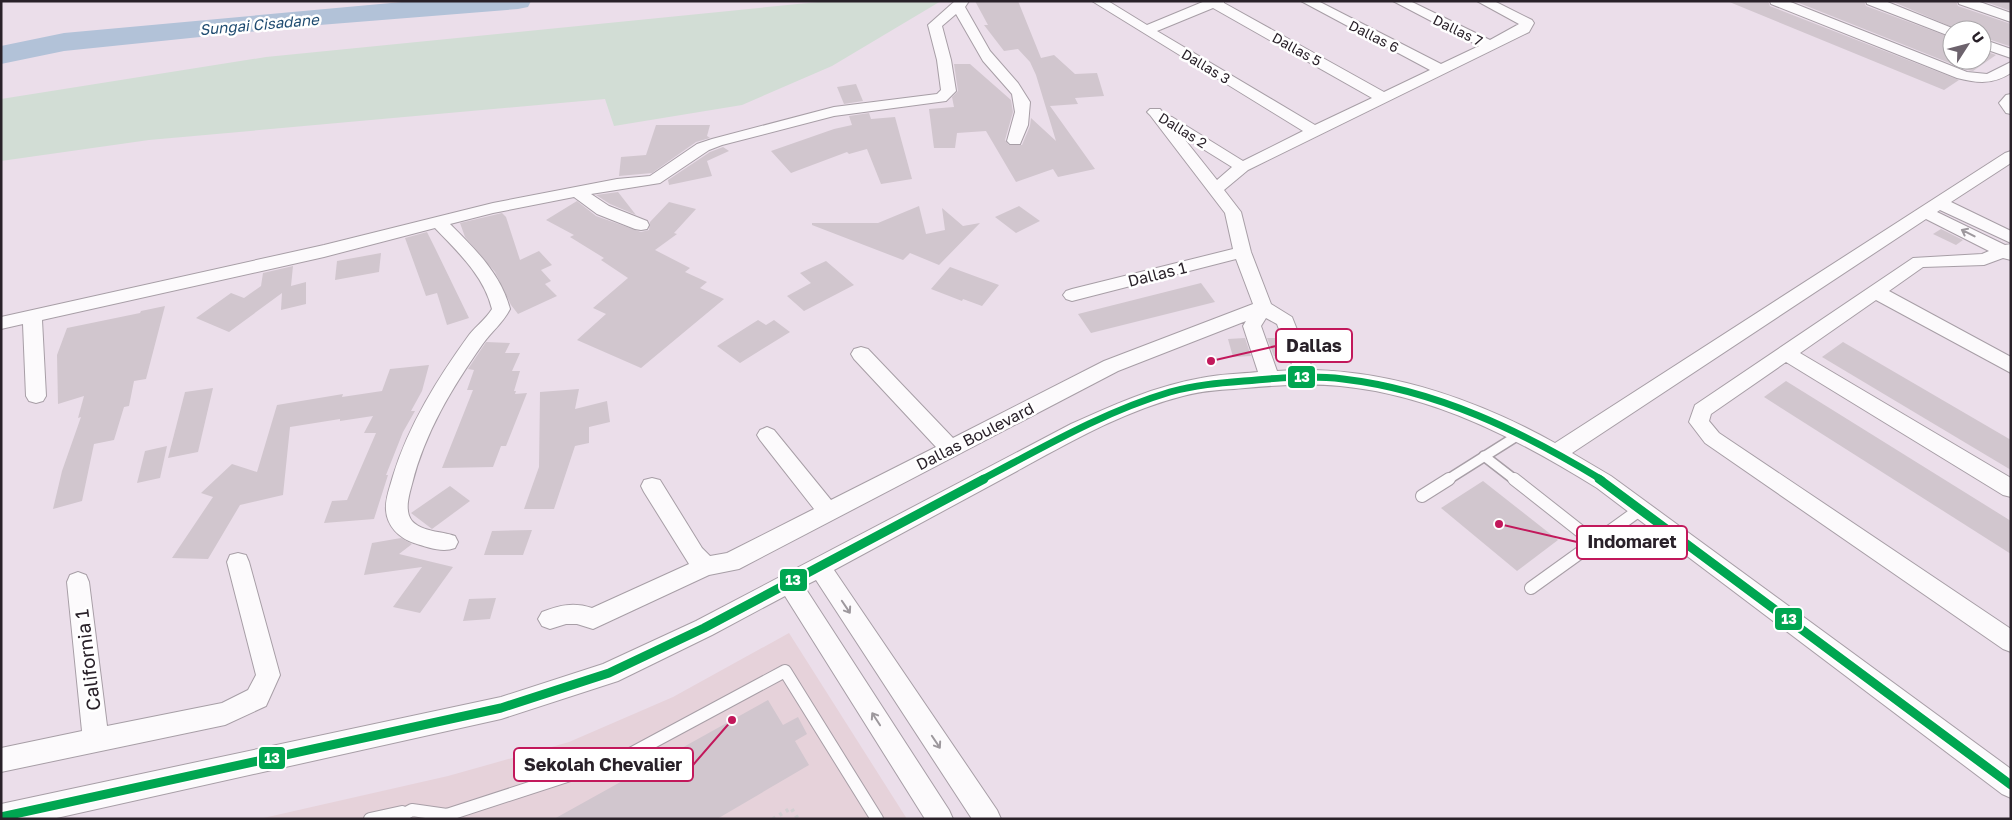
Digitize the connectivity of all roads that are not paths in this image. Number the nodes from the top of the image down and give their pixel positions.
1 (1098, 1) edge
2 (1308, 1) edge
3 (1399, 1) edge
4 (1483, 1) edge
5 (1776, 1) edge
6 (1872, 1) edge
7 (1964, 1) edge
8 (1214, 2) edge
9 (960, 3) edge
10 (2011, 18) edge
11 (1942, 28) edge
12 (1146, 30) junction
13 (1490, 46) junction
14 (1992, 47) edge
15 (2011, 54) edge
16 (2011, 66) edge
17 (1441, 70) junction
18 (1384, 98) junction
19 (2011, 98) edge
20 (2011, 110) edge
21 (1315, 132) junction
22 (1015, 141) dead end
23 (2011, 156) edge
24 (1242, 167) junction
25 (1216, 189) junction
26 (577, 192) junction
27 (1932, 207) junction
28 (439, 222) junction
29 (641, 225) dead end
30 (2009, 249) edge
31 (1242, 252) junction
32 (1876, 292) junction
33 (1072, 295) dead end
34 (1263, 307) junction
35 (32, 315) junction
36 (1, 323) edge
37 (1786, 353) junction
38 (861, 354) dead end
39 (2011, 366) edge
40 (1270, 378) junction
41 (1306, 378) junction
42 (36, 396) dead end
43 (1520, 434) junction
44 (767, 435) dead end
45 (950, 449) junction
46 (1557, 452) junction
47 (1484, 456) junction
48 (652, 486) dead end
49 (2011, 489) edge
50 (1422, 496) dead end
51 (1641, 509) junction
52 (828, 512) junction
53 (447, 542) dead end
54 (1594, 542) junction
55 (700, 560) junction
56 (238, 562) dead end
57 (819, 566) junction
58 (78, 582) dead end
59 (789, 582) junction
60 (1531, 588) dead end
61 (550, 618) dead end
62 (2011, 642) edge
63 (96, 739) junction
64 (1, 760) edge
65 (2011, 785) edge
66 (412, 810) junction
67 (1, 817) edge
68 (370, 819) edge
69 (395, 819) edge
70 (877, 819) edge
71 (940, 819) edge
72 (988, 819) edge

1 - 12 street, Dallas 3
2 - 17 street, Dallas 6
3 - 13 street, Dallas 7
4 - 13 street
5 - 16 street
6 - 11 street
7 - 10 street
8 - 12 street
8 - 18 street, Dallas 5
9 - 22 street
9 - 26 street
12 - 21 street, Dallas 3
13 - 17 street
14 - 15 street
17 - 18 street
18 - 21 street
19 - 20 street
21 - 24 street
23 - 27 street
24 - 25 street
24 - 25 street, Dallas 2
25 - 31 street
26 - 28 street
26 - 29 street
27 - 30 street
27 - 46 street
28 - 35 street
28 - 53 street
30 - 32 street
31 - 33 street, Dallas 1
31 - 34 street
32 - 37 street
32 - 39 street
34 - 40 street
34 - 41 street
34 - 45 street, Dallas Boulevard
35 - 36 street
35 - 42 street
37 - 49 street
37 - 62 street
38 - 45 street
40 - 41 street
40 - 57 street
41 - 43 street
43 - 46 street
43 - 47 lane
44 - 52 street
45 - 52 street, Dallas Boulevard
46 - 51 street
47 - 50 lane
47 - 54 lane
48 - 55 street
51 - 54 lane
51 - 65 street
52 - 55 street, Dallas Boulevard
54 - 60 lane
55 - 61 street, Dallas Boulevard
56 - 63 street
57 - 59 street
57 -> 72 street
58 - 63 street, California 1
59 - 67 street
71 -> 59 street
63 - 64 street
66 - 68 lane
66 - 69 lane
66 - 70 lane

